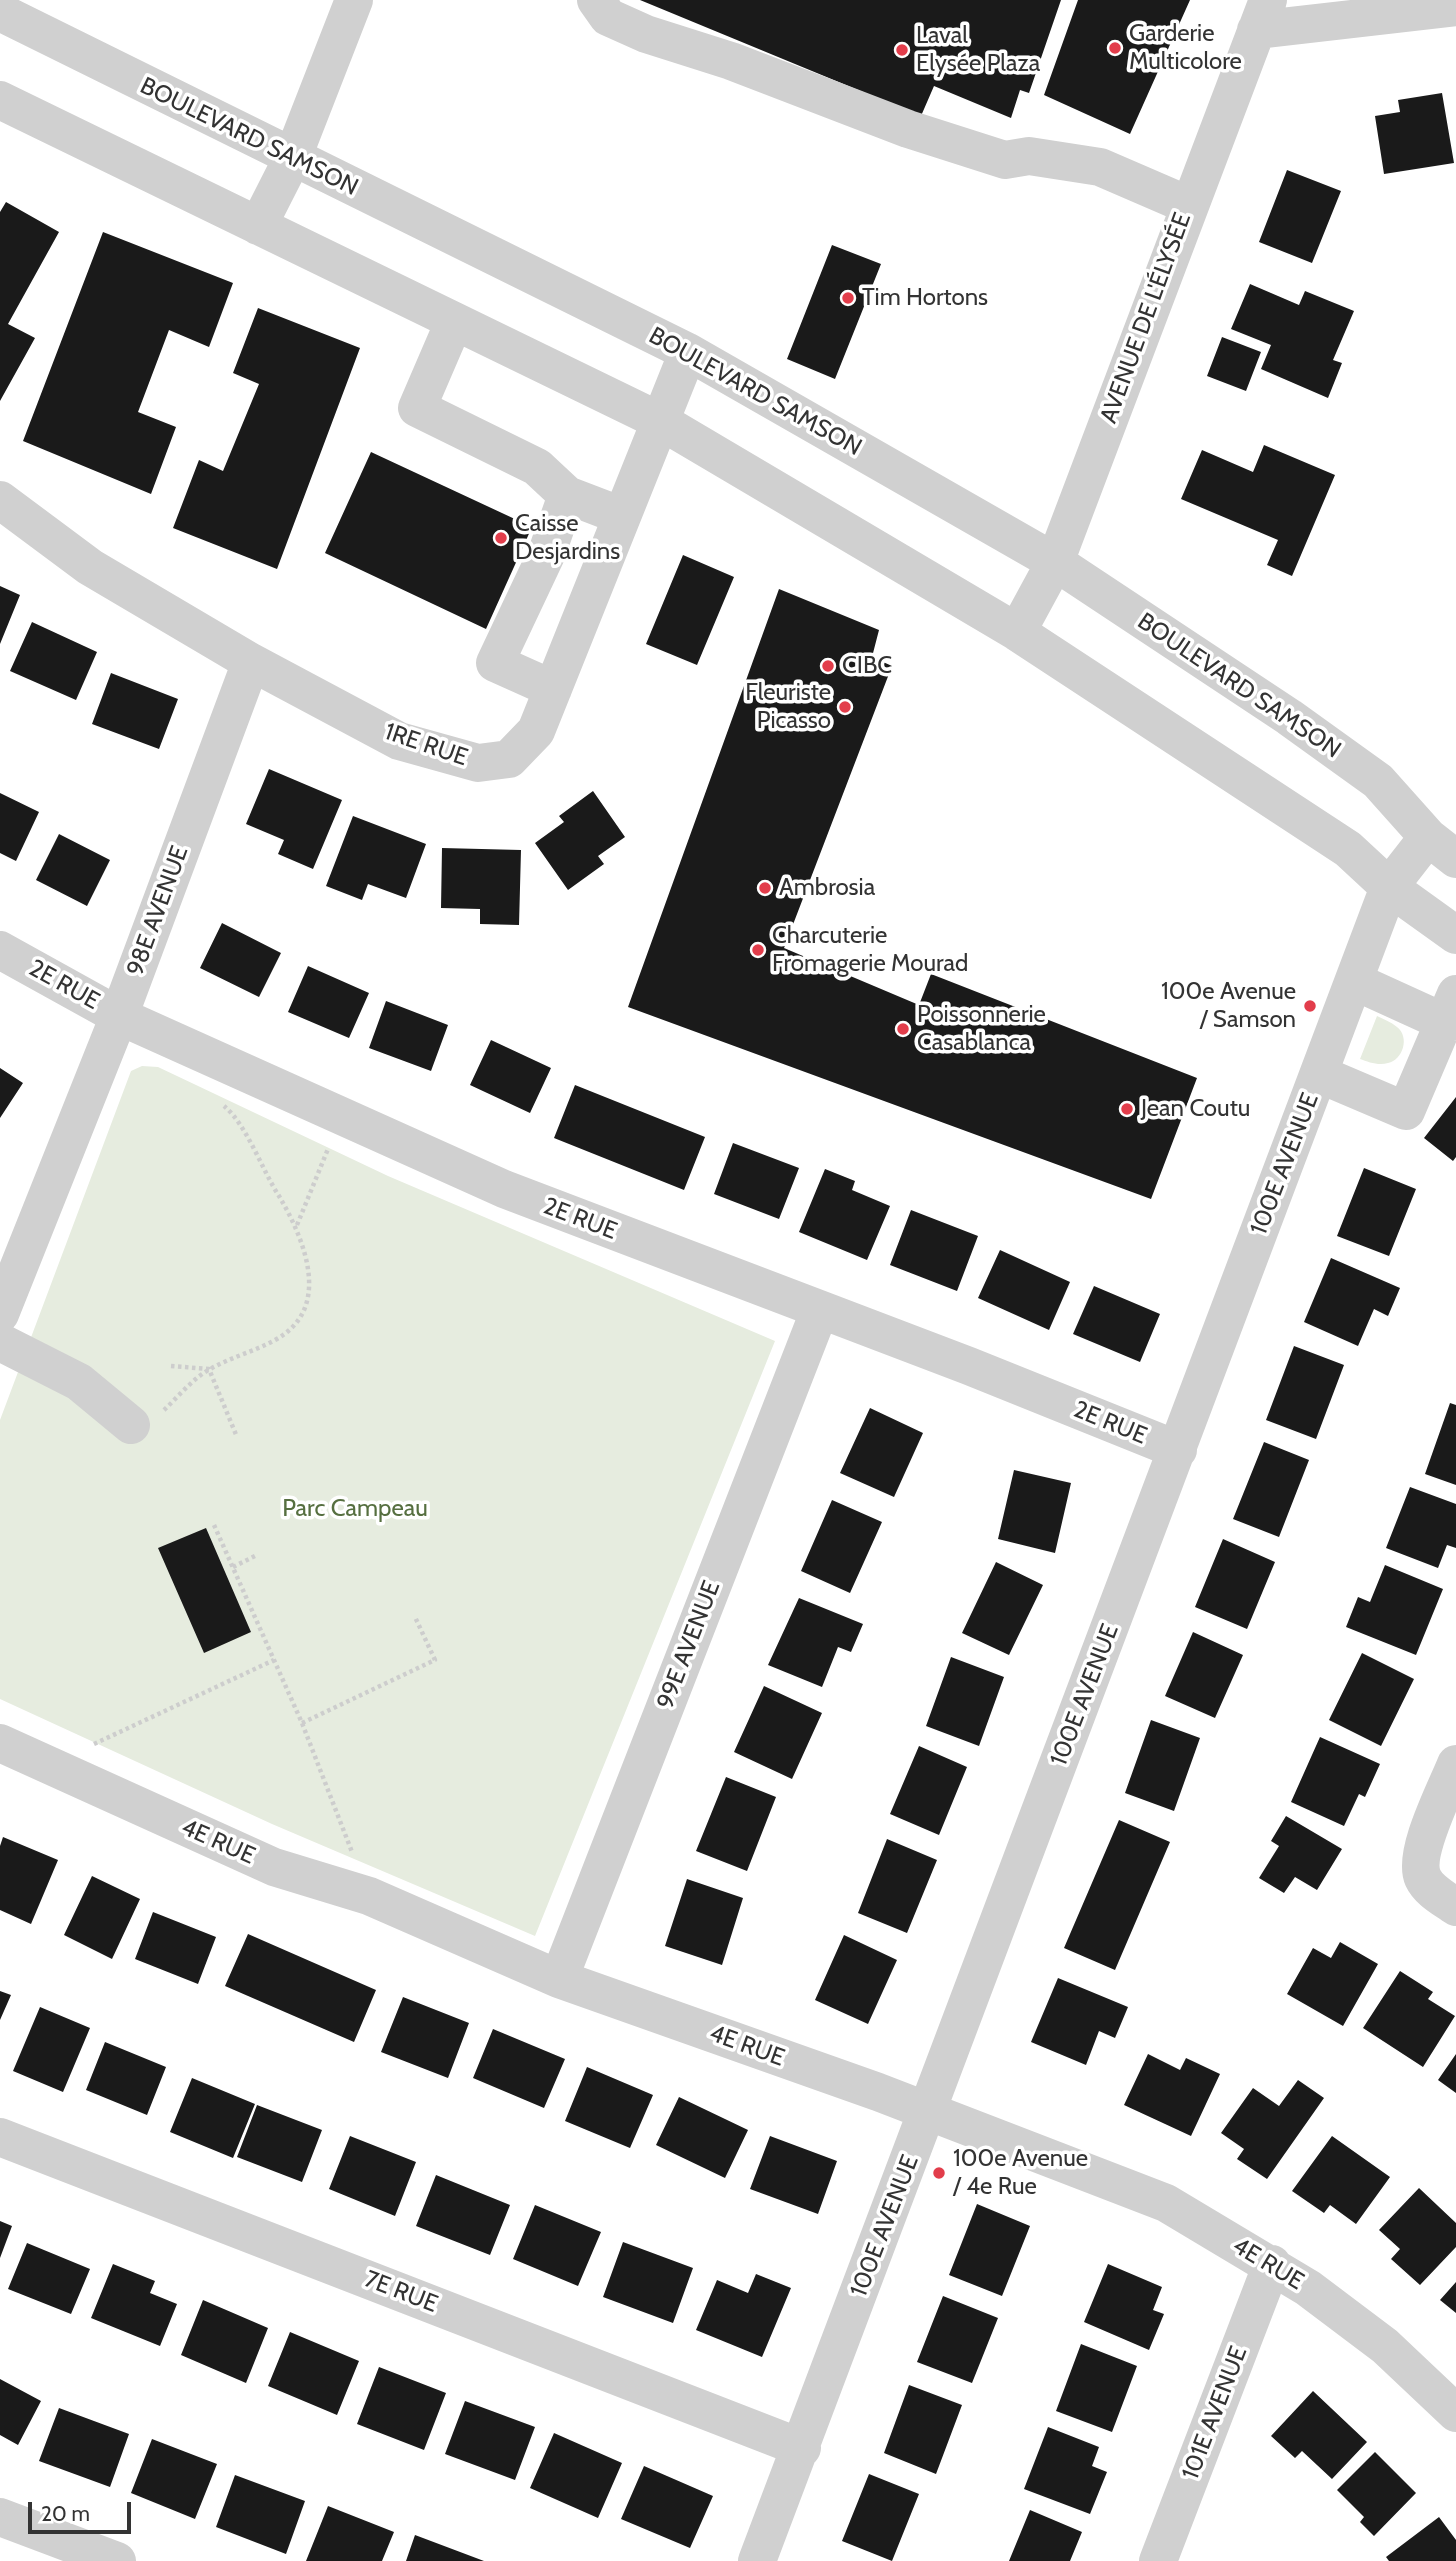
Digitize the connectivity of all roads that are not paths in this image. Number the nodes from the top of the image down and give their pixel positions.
1 (354, 0) edge
2 (596, 0) edge
3 (1456, 7) edge
4 (0, 12) edge
5 (1262, 15) edge
6 (0, 100) edge
7 (292, 159) junction
8 (1188, 205) junction
9 (258, 226) junction
10 (454, 322) junction
11 (688, 352) junction
12 (660, 421) junction
13 (567, 495) junction
14 (0, 500) edge
15 (622, 516) junction
16 (1055, 562) junction
17 (1017, 632) junction
18 (251, 662) junction
19 (553, 689) junction
20 (1447, 846) edge
21 (1389, 887) junction
22 (1456, 936) edge
23 (0, 950) edge
24 (1354, 981) junction
25 (1452, 1012) edge
26 (119, 1016) junction
27 (1319, 1074) junction
28 (820, 1312) junction
29 (0, 1314) edge
30 (0, 1342) edge
31 (143, 1422) road end
32 (1178, 1450) junction
33 (0, 1743) edge
34 (1456, 1764) edge
35 (1456, 1907) edge
36 (559, 1979) junction
37 (929, 2112) junction
38 (0, 2137) edge
39 (1272, 2264) junction
40 (1456, 2413) edge
41 (802, 2448) junction
42 (0, 2517) edge
43 (117, 2561) edge
44 (757, 2561) edge
45 (1158, 2561) edge

1 - 7 street
2 - 8 street
3 - 5 street
4 - 7 street, BOULEVARD SAMSON
5 - 8 street, AVENUE DE L'ÉLYSÉE
6 - 9 street
7 - 9 street
7 - 11 street, BOULEVARD SAMSON
8 - 16 street, AVENUE DE L'ÉLYSÉE
9 - 10 street
10 - 12 street
10 - 13 street
11 - 12 street, 1RE RUE
11 - 16 street, BOULEVARD SAMSON
12 - 15 street, 1RE RUE
12 - 17 street
13 - 15 street
13 - 19 street
14 - 18 street, 1RE RUE
15 - 19 street, 1RE RUE
16 - 17 street, AVENUE DE L'ÉLYSÉE
16 - 20 street, BOULEVARD SAMSON
17 - 21 street
18 - 19 street, 1RE RUE
18 - 26 street, 98E AVENUE
20 - 21 street, 100E AVENUE
21 - 22 street
21 - 24 street, 100E AVENUE
23 - 26 street, 2E RUE
24 - 25 street
24 - 27 street, 100E AVENUE
25 - 27 street
26 - 28 street, 2E RUE
26 - 29 street, 98E AVENUE
27 - 32 street, 100E AVENUE
28 - 32 street, 2E RUE
28 - 36 street, 99E AVENUE
30 - 31 street
32 - 37 street, 100E AVENUE
33 - 36 street, 4E RUE
34 - 35 street
36 - 37 street, 4E RUE
37 - 39 street, 4E RUE
37 - 41 street, 100E AVENUE
38 - 41 street, 7E RUE
39 - 40 street, 4E RUE
39 - 45 street, 101E AVENUE
41 - 44 street, 100E AVENUE
42 - 43 street

